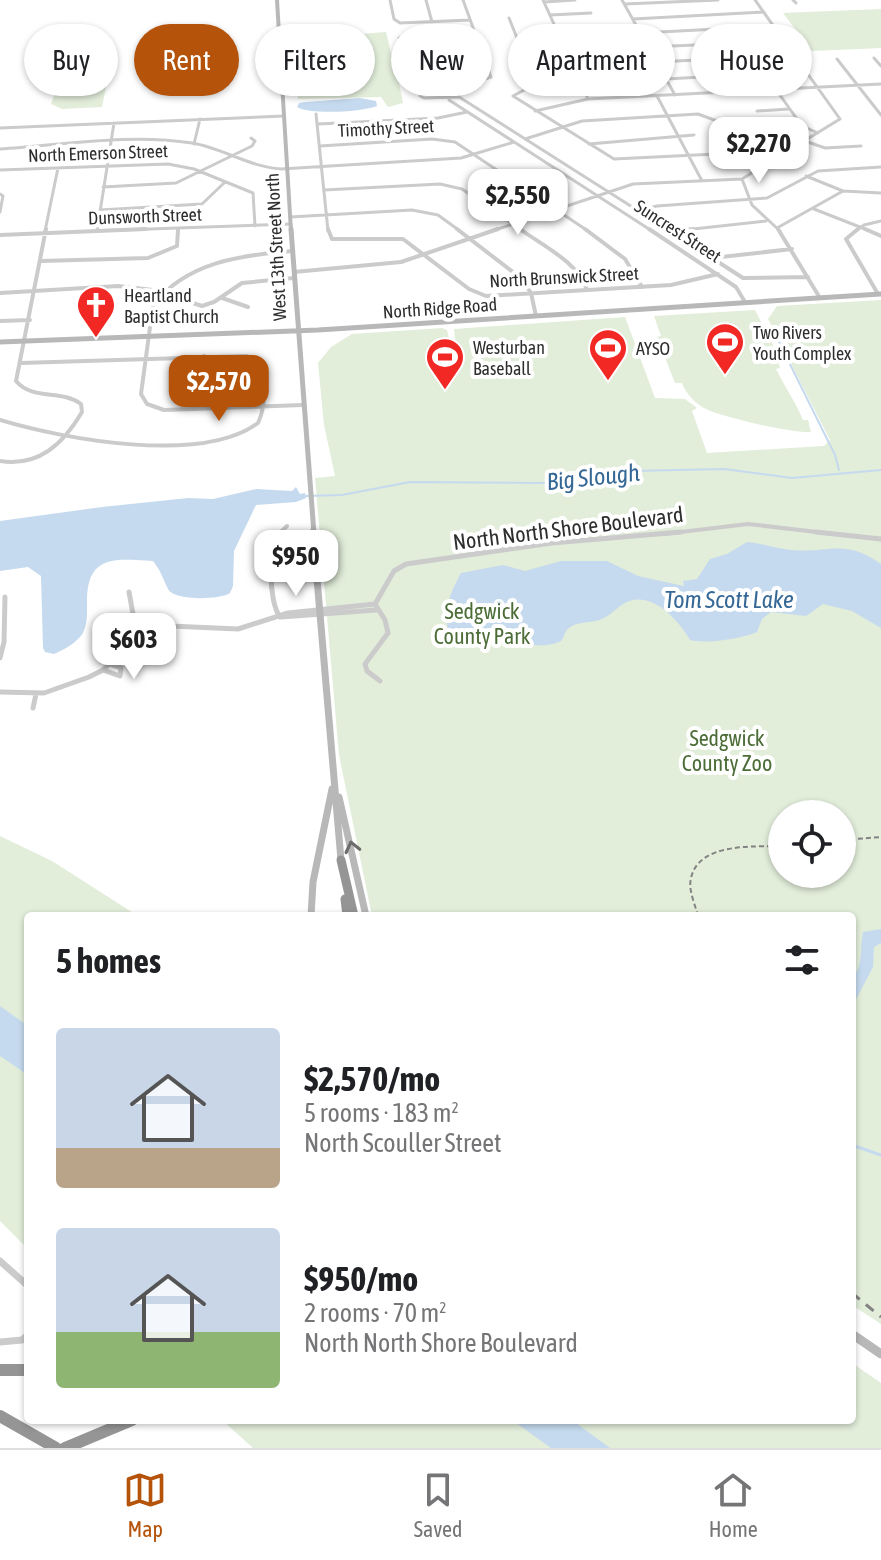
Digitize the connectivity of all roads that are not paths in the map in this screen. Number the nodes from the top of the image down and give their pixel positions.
1 (277, 0) edge
2 (390, 0) edge
3 (426, 0) edge
4 (463, 0) edge
5 (575, 0) edge
6 (718, 0) edge
7 (755, 0) edge
8 (544, 1) edge
9 (624, 2) edge
10 (764, 12) junction
11 (591, 13) dead end
12 (550, 15) junction
13 (509, 18) dead end
14 (633, 19) junction
15 (470, 20) junction
16 (432, 22) junction
17 (472, 24) edge
18 (511, 24) edge
19 (554, 24) edge
20 (636, 24) edge
21 (773, 24) edge
22 (874, 58) dead end
23 (837, 59) dead end
24 (881, 66) edge
25 (812, 78) edge
26 (881, 84) edge
27 (858, 86) junction
28 (812, 88) edge
29 (819, 88) junction
30 (691, 94) edge
31 (675, 95) edge
32 (420, 96) edge
33 (458, 96) joint
34 (513, 96) edge
35 (587, 96) edge
36 (657, 96) joint
37 (781, 96) edge
38 (588, 99) junction
39 (449, 100) junction
40 (881, 103) edge
41 (872, 104) junction
42 (790, 109) junction
43 (534, 111) junction
44 (757, 111) dead end
45 (468, 112) junction
46 (316, 114) dead end
47 (881, 115) edge
48 (284, 116) junction
49 (667, 116) junction
50 (200, 119) junction
51 (114, 123) junction
52 (317, 124) junction
53 (0, 128) edge
54 (560, 128) junction
55 (818, 133) junction
56 (755, 134) junction
57 (694, 135) dead end
58 (678, 136) junction
59 (251, 138) dead end
60 (525, 139) junction
61 (804, 141) junction
62 (514, 142) junction
63 (112, 144) junction
64 (194, 144) junction
65 (588, 145) junction
66 (320, 146) junction
67 (861, 146) dead end
68 (791, 148) junction
69 (0, 149) edge
70 (473, 154) junction
71 (234, 155) junction
72 (689, 157) junction
73 (109, 165) junction
74 (322, 167) junction
75 (881, 167) edge
76 (58, 168) junction
77 (287, 169) junction
78 (0, 170) edge
79 (201, 172) junction
80 (805, 175) junction
81 (701, 179) junction
82 (742, 179) junction
83 (225, 183) junction
84 (103, 187) junction
85 (324, 190) junction
86 (606, 191) junction
87 (843, 191) junction
88 (881, 193) edge
89 (2, 195) edge
90 (596, 195) junction
91 (749, 200) junction
92 (555, 209) junction
93 (814, 209) junction
94 (100, 210) junction
95 (637, 211) junction
96 (0, 212) edge
97 (326, 215) junction
98 (290, 217) junction
99 (766, 221) junction
100 (881, 221) edge
101 (291, 224) junction
102 (513, 224) junction
103 (255, 226) junction
104 (776, 228) junction
105 (860, 228) junction
106 (178, 230) junction
107 (97, 232) junction
108 (670, 232) junction
109 (46, 233) junction
110 (0, 235) edge
111 (881, 236) edge
112 (470, 239) junction
113 (792, 249) junction
114 (292, 251) junction
115 (426, 254) junction
116 (711, 259) junction
117 (41, 261) junction
118 (718, 274) junction
119 (294, 275) junction
120 (808, 277) junction
121 (642, 287) junction
122 (36, 290) junction
123 (587, 290) junction
124 (0, 293) edge
125 (163, 294) junction
126 (531, 294) junction
127 (880, 294) edge
128 (221, 297) junction
129 (820, 298) junction
130 (745, 302) junction
131 (248, 307) dead end
132 (536, 316) junction
133 (30, 320) junction
134 (0, 321) edge
135 (297, 330) junction
136 (148, 336) junction
137 (26, 341) junction
138 (0, 342) edge
139 (204, 356) junction
140 (147, 358) junction
141 (21, 363) junction
142 (202, 377) dead end
143 (303, 405) junction
144 (262, 406) junction
145 (0, 420) edge
146 (65, 435) junction
147 (0, 461) edge
148 (287, 526) dead end
149 (881, 539) edge
150 (129, 592) dead end
151 (5, 597) dead end
152 (375, 607) junction
153 (322, 613) junction
154 (280, 617) junction
155 (144, 634) junction
156 (0, 658) edge
157 (109, 664) junction
158 (103, 670) junction
159 (380, 681) dead end
160 (0, 692) edge
161 (36, 694) junction
162 (33, 708) dead end
163 (334, 779) junction
164 (341, 860) junction
165 (311, 912) edge
166 (347, 912) edge
167 (353, 912) edge
168 (365, 912) edge
169 (0, 1261) edge
170 (24, 1282) edge
171 (856, 1337) edge
172 (24, 1338) edge
173 (0, 1342) edge
174 (881, 1354) edge
175 (0, 1370) edge
176 (24, 1370) edge
177 (0, 1416) edge
178 (122, 1424) edge
179 (56, 1448) edge
180 (65, 1448) edge

1 - 48 street, West 13th Street North
2 - 16 street
3 - 16 street
4 - 15 street
5 - 8 street
6 - 9 street
7 - 10 street
8 - 12 street
9 - 14 street
10 - 14 street
10 - 21 street
11 - 12 street
12 - 19 street
13 - 18 street
14 - 20 street
15 - 16 street
15 - 17 street
22 - 24 street
23 - 27 street
25 - 29 street
26 - 27 street
27 - 29 street
27 - 41 street
28 - 29 street
29 - 55 street
30 - 31 street
32 - 39 street, Suncrest Street
33 - 39 street
33 - 60 street
34 - 43 street
35 - 38 street
36 - 38 street
36 - 49 street
37 - 42 street
38 - 43 street
39 - 45 street, Suncrest Street
40 - 41 street
41 - 47 street
42 - 44 street
42 - 55 street
43 - 54 street
45 - 52 street
45 - 62 street, Suncrest Street
46 - 52 street
48 - 50 street
48 - 77 street, West 13th Street North
49 - 54 street
49 - 56 street
49 - 58 street
50 - 51 street
50 - 64 street
51 - 53 street
51 - 63 street
52 - 66 street
54 - 60 street
54 - 65 street
55 - 61 street
56 - 68 street
56 - 72 street
57 - 58 street
58 - 65 street
58 - 72 street
59 - 71 street
60 - 86 street
61 - 67 street
61 - 68 street
62 - 70 street
62 - 90 street, Suncrest Street
63 - 64 street
63 - 69 street
63 - 73 street
64 - 71 street
65 - 72 street
66 - 70 street, Timothy Street
66 - 74 street
68 - 82 street
70 - 74 street
70 - 92 street, Timothy Street
71 - 77 street
71 - 79 street
72 - 81 street
73 - 76 street, North Emerson Street
73 - 79 street, North Emerson Street
73 - 84 street
74 - 77 street
74 - 85 street
75 - 80 street
76 - 78 street, North Emerson Street
76 - 109 street
77 - 98 street, West 13th Street North
79 - 83 street, North Emerson Street
79 - 84 street
80 - 87 street
80 - 91 street
81 - 82 street
81 - 86 street
82 - 91 street
83 - 94 street
83 - 103 street, North Emerson Street
84 - 94 street
85 - 97 street
85 - 102 street
86 - 90 street
86 - 95 street
87 - 88 street
87 - 93 street
89 - 96 street
90 - 92 street
90 - 118 street, Suncrest Street
91 - 95 street
91 - 99 street
92 - 102 street
92 - 121 street, Timothy Street
93 - 104 street
93 - 105 street
94 - 107 street
95 - 108 street
97 - 98 street
97 - 112 street
97 - 115 street, North Brunswick Street
98 - 101 street, West 13th Street North
99 - 104 street
99 - 108 street
100 - 105 street
101 - 103 street, Dunsworth Street
101 - 114 street, West 13th Street North
102 - 112 street
102 - 123 street
103 - 106 street, Dunsworth Street
104 - 113 street
105 - 111 street
105 - 127 street
106 - 107 street, Dunsworth Street
106 - 117 street
107 - 109 street, Dunsworth Street
108 - 116 street
109 - 110 street, Dunsworth Street
109 - 117 street
112 - 115 street
112 - 126 street
113 - 116 street
113 - 120 street
114 - 119 street, West 13th Street North
114 - 125 street
115 - 119 street
115 - 126 street, North Brunswick Street
116 - 120 street
117 - 122 street
118 - 121 street, North Brunswick Street
118 - 130 street, Suncrest Street
119 - 128 street
119 - 135 street, West 13th Street North
120 - 129 street
121 - 123 street, North Brunswick Street
122 - 124 street
122 - 125 street
122 - 133 street
123 - 126 street, North Brunswick Street
125 - 128 street
125 - 136 street
126 - 132 street
127 - 129 street, North Ridge Road
128 - 131 street
129 - 130 street, North Ridge Road
130 - 132 street, North Ridge Road
132 - 135 street, North Ridge Road
133 - 134 street
133 - 137 street
135 - 136 street, North Ridge Road
135 - 143 street, West 13th Street North
136 - 137 street, North Ridge Road
136 - 140 street
137 - 138 street, North Ridge Road
137 - 141 street
139 - 140 street
139 - 142 street
139 - 144 street
140 - 141 street
140 - 144 street
141 - 146 street
143 - 144 street
143 - 153 street, West 13th Street North
144 - 146 street
145 - 146 street
146 - 147 street
148 - 154 street
149 - 152 street, North North Shore Boulevard
150 - 155 street
151 - 156 street
152 - 153 street
152 - 159 street
153 - 154 street
153 - 163 street, West 13th Street North
154 - 155 street
155 - 157 street
157 - 158 street
157 - 158 street
158 - 161 street
160 - 161 street
161 - 162 street
163 - 164 street, West 13th Street North
163 - 165 street, West 13th Street North
168 -> 163 street, West 13th Street North
164 - 166 highway
164 - 167 highway
169 - 170 street
171 - 174 street
172 - 173 street
175 - 176 highway
177 - 179 highway
178 - 180 highway

